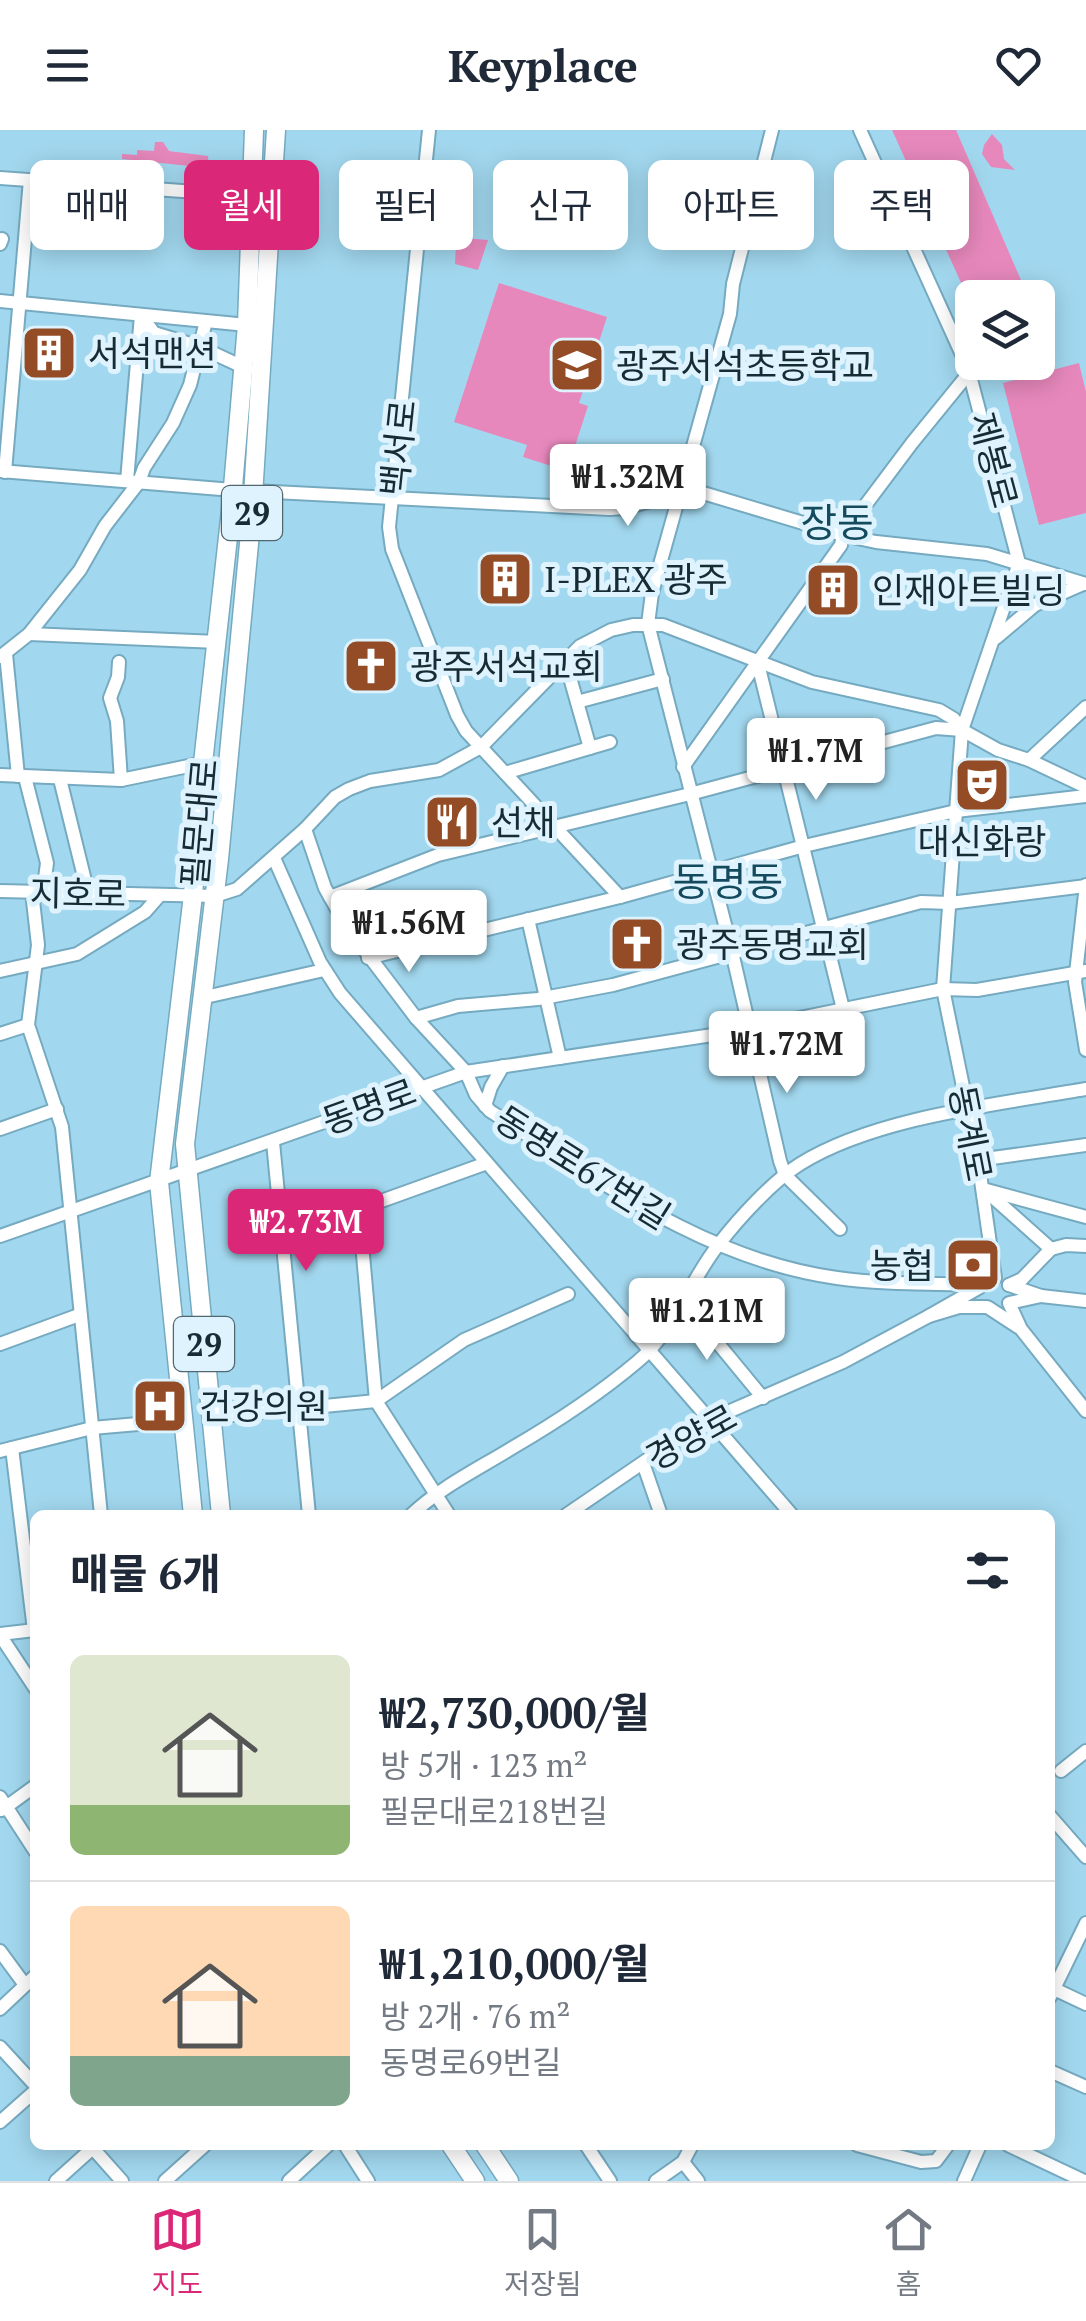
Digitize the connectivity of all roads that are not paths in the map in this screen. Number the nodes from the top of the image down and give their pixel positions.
1 (254, 130) edge
2 (276, 130) edge
3 (429, 130) edge
4 (772, 130) edge
5 (860, 130) edge
6 (253, 160) edge
7 (0, 178) edge
8 (30, 180) joint
9 (250, 250) edge
10 (0, 301) edge
11 (19, 303) junction
12 (141, 315) junction
13 (206, 321) junction
14 (247, 324) junction
15 (955, 340) edge
16 (200, 347) junction
17 (243, 367) junction
18 (964, 380) edge
19 (972, 380) edge
20 (3, 472) edge
21 (133, 482) junction
22 (233, 490) junction
23 (253, 490) junction
24 (682, 491) junction
25 (394, 496) junction
26 (844, 535) junction
27 (1019, 563) junction
28 (1085, 584) edge
29 (648, 624) junction
30 (29, 634) junction
31 (218, 642) junction
32 (991, 643) junction
33 (3, 656) edge
34 (565, 660) junction
35 (120, 662) dead end
36 (758, 664) junction
37 (663, 679) junction
38 (577, 702) junction
39 (1086, 707) edge
40 (962, 730) junction
41 (610, 742) dead end
42 (480, 748) junction
43 (590, 748) junction
44 (1030, 760) junction
45 (204, 763) junction
46 (683, 767) junction
47 (786, 769) junction
48 (505, 773) junction
49 (0, 775) edge
50 (21, 776) junction
51 (60, 779) junction
52 (121, 780) junction
53 (1086, 787) edge
54 (690, 794) junction
55 (1086, 796) edge
56 (956, 812) junction
57 (557, 826) junction
58 (305, 829) junction
59 (804, 846) junction
60 (274, 858) junction
61 (710, 872) junction
62 (1086, 886) edge
63 (0, 892) edge
64 (38, 892) junction
65 (88, 894) junction
66 (160, 895) junction
67 (193, 895) junction
68 (215, 896) junction
69 (620, 897) junction
70 (330, 898) junction
71 (950, 904) junction
72 (528, 919) junction
73 (824, 928) junction
74 (732, 952) junction
75 (368, 958) junction
76 (35, 963) junction
77 (324, 970) junction
78 (0, 971) edge
79 (1081, 972) edge
80 (943, 990) junction
81 (201, 998) junction
82 (548, 998) junction
83 (843, 1009) junction
84 (416, 1018) junction
85 (28, 1025) junction
86 (750, 1028) junction
87 (0, 1034) edge
88 (1086, 1050) edge
89 (560, 1058) junction
90 (504, 1066) junction
91 (466, 1072) junction
92 (421, 1086) junction
93 (1086, 1089) edge
94 (485, 1106) junction
95 (966, 1108) junction
96 (57, 1109) junction
97 (0, 1129) edge
98 (272, 1142) junction
99 (1086, 1145) edge
100 (978, 1160) junction
101 (487, 1163) junction
102 (188, 1172) junction
103 (785, 1175) junction
104 (159, 1182) junction
105 (983, 1188) junction
106 (356, 1211) junction
107 (70, 1213) junction
108 (1086, 1217) edge
109 (840, 1229) dead end
110 (0, 1236) edge
111 (281, 1236) junction
112 (716, 1246) junction
113 (1086, 1246) edge
114 (1051, 1249) junction
115 (995, 1278) junction
116 (1009, 1285) junction
117 (982, 1286) junction
118 (568, 1294) dead end
119 (1041, 1296) junction
120 (1086, 1301) edge
121 (1009, 1303) junction
122 (681, 1307) junction
123 (988, 1308) junction
124 (79, 1316) junction
125 (929, 1316) junction
126 (1020, 1329) junction
127 (0, 1344) edge
128 (651, 1350) junction
129 (764, 1398) junction
130 (376, 1401) junction
131 (299, 1409) junction
132 (1086, 1411) edge
133 (211, 1417) junction
134 (184, 1420) junction
135 (710, 1422) junction
136 (92, 1428) junction
137 (6, 1449) edge
138 (643, 1463) junction
139 (434, 1493) junction
140 (100, 1510) edge
141 (193, 1510) edge
142 (220, 1510) edge
143 (309, 1510) edge
144 (416, 1510) edge
145 (446, 1510) edge
146 (573, 1510) edge
147 (659, 1510) edge
148 (788, 1510) edge
149 (30, 1604) edge
150 (30, 1631) edge
151 (0, 1635) edge
152 (30, 1680) edge
153 (1086, 1751) edge
154 (1060, 1771) dead end
155 (30, 1789) edge
156 (2, 1805) edge
157 (1055, 1822) edge
158 (30, 1844) edge
159 (1086, 1857) edge
160 (1086, 1923) edge
161 (0, 1951) edge
162 (30, 1981) edge
163 (1055, 1983) edge
164 (1055, 1992) edge
165 (1086, 2004) edge
166 (0, 2009) edge
167 (0, 2047) edge
168 (1055, 2073) edge
169 (30, 2082) edge
170 (1086, 2087) edge
171 (30, 2093) edge
172 (0, 2122) edge
173 (88, 2150) edge
174 (95, 2150) edge
175 (199, 2150) edge
176 (322, 2150) edge
177 (347, 2150) edge
178 (453, 2150) edge
179 (487, 2150) edge
180 (589, 2150) edge
181 (689, 2150) edge
182 (876, 2150) edge
183 (944, 2150) edge
184 (978, 2150) edge
185 (1019, 2150) edge
186 (683, 2162) junction
187 (56, 2181) edge
188 (122, 2181) edge
189 (165, 2181) edge
190 (288, 2181) edge
191 (368, 2181) edge
192 (475, 2181) edge
193 (509, 2181) edge
194 (610, 2181) edge
195 (656, 2181) edge
196 (698, 2181) edge
197 (964, 2181) edge
198 (1084, 2181) edge

1 - 6 main road, 필문대로 / 29
2 - 23 main road, 필문대로 / 29
3 - 25 street, 백서로
4 - 24 street
5 - 15 street, 제봉로
7 - 8 street
8 - 11 street
9 - 14 main road, 필문대로 / 29
10 - 11 street
11 - 12 street
11 - 20 street
12 - 13 street
12 - 16 street
12 - 21 street
13 - 14 street
13 - 16 street
14 - 17 main road, 필문대로 / 29
16 - 17 street
16 - 21 street
17 - 22 main road, 필문대로 / 29
18 - 26 street
19 - 27 street, 제봉로
20 - 21 street
21 - 22 street
21 - 30 street
22 - 23 street
22 - 31 main road, 필문대로 / 29
23 - 25 street
23 - 68 main road, 필문대로 / 29
24 - 25 street
24 - 26 street
24 - 29 street
25 - 42 street, 백서로
26 - 27 street
26 - 36 street
27 - 28 street
27 - 32 street
28 - 32 street
29 - 34 street
29 - 36 street
29 - 37 street
30 - 31 street
30 - 33 street
31 - 45 main road, 필문대로 / 29
32 - 40 street
33 - 50 street
34 - 38 street
34 - 42 street
35 - 52 street
36 - 40 street
36 - 46 street
36 - 47 street
37 - 38 street
37 - 46 street
38 - 43 street
39 - 44 street
40 - 44 street
40 - 47 street
40 - 56 street
41 - 43 street
42 - 48 street, 백서로
42 - 58 street
43 - 48 street
44 - 53 street
45 - 52 street
45 - 67 main road, 필문대로 / 29
46 - 54 street
47 - 54 street
47 - 59 street
48 - 57 street, 백서로
49 - 50 street
50 - 51 street
50 - 64 street
51 - 52 street
51 - 65 street
54 - 57 street
54 - 61 street
55 - 56 street
56 - 59 street
56 - 71 street
57 - 69 street, 백서로
57 - 70 street
58 - 60 street
58 - 70 street, 동명로67번길
59 - 61 street
59 - 73 street
60 - 68 street
60 - 77 street
61 - 69 street
61 - 74 street
62 - 71 street
62 - 79 street
63 - 64 street, 지호로
64 - 65 street, 지호로
64 - 76 street
65 - 66 street, 지호로
66 - 67 street, 지호로
66 - 76 street
67 - 68 street, 지호로
67 - 104 main road, 필문대로 / 29
68 - 81 main road, 필문대로 / 29
69 - 72 street
70 - 75 street, 동명로67번길
71 - 73 street
71 - 80 street
72 - 75 street
72 - 82 street
73 - 74 street
73 - 83 street
74 - 82 street
74 - 86 street
75 - 84 street, 동명로67번길
76 - 78 street
76 - 85 street
77 - 81 street
77 - 92 street
79 - 80 street, 동명로
79 - 88 street
80 - 83 street, 동명로
80 - 95 street, 동계로
81 - 102 main road, 필문대로 / 29
82 - 84 street
82 - 89 street
83 - 86 street, 동명로
84 - 91 street, 동명로67번길
85 - 87 street
85 - 96 street
86 - 89 street, 동명로
86 - 103 street
89 - 90 street, 동명로
90 - 91 street, 동명로
90 - 94 street
91 - 92 street, 동명로
91 - 94 street, 동명로67번길
92 - 98 street, 동명로
92 - 101 street
93 - 95 street
94 - 112 street, 동명로67번길
95 - 100 street, 동계로
95 - 103 street
96 - 97 street
96 - 107 street
98 - 102 street, 동명로
98 - 111 street
99 - 100 street
100 - 105 street, 동계로
101 - 106 street
101 - 128 street
102 - 104 street, 동명로
102 - 133 main road, 필문대로 / 29
103 - 109 street
103 - 112 street
104 - 107 street, 동명로
104 - 134 main road, 필문대로 / 29
105 - 108 street
105 - 114 street
105 - 115 street, 동계로
106 - 111 street
106 - 130 street
107 - 110 street, 동명로
107 - 124 street
111 - 131 street
112 - 117 street, 동명로67번길
112 - 122 street
113 - 114 street
114 - 116 street
115 - 116 street
115 - 117 street, 경양로
116 - 119 street
116 - 121 street
117 - 123 street
117 - 125 street, 경양로
118 - 130 street
119 - 120 street
119 - 121 street, 경양로
121 - 123 street, 경양로
121 - 126 street
122 - 128 street
122 - 129 street
123 - 125 street, 경양로
123 - 126 street
124 - 127 street
124 - 136 street
125 - 129 street, 경양로
126 - 132 street
128 - 135 street
128 - 139 street
129 - 135 street, 경양로
130 - 131 street
130 - 139 street
131 - 133 street
131 - 143 street
133 - 142 main road, 필문대로 / 29
134 - 136 street
134 - 141 main road, 필문대로 / 29
135 - 138 street, 경양로
135 - 148 street
136 - 137 street
136 - 140 street
137 - 149 street
138 - 146 street, 경양로
138 - 147 street
139 - 144 street
139 - 145 street
150 - 151 street
151 - 152 street
153 - 154 street
155 - 156 street
156 - 158 street
157 - 159 street
160 - 163 street
161 - 162 street
162 - 166 street
164 - 165 street
167 - 169 street
168 - 170 street
171 - 172 street
173 - 187 street
174 - 188 street
175 - 189 street
176 - 190 street
177 - 191 street
178 - 192 main road
179 - 193 main road
180 - 194 street
181 - 186 street
182 - 183 street
184 - 197 street
185 - 198 street
186 - 195 street
186 - 196 street

